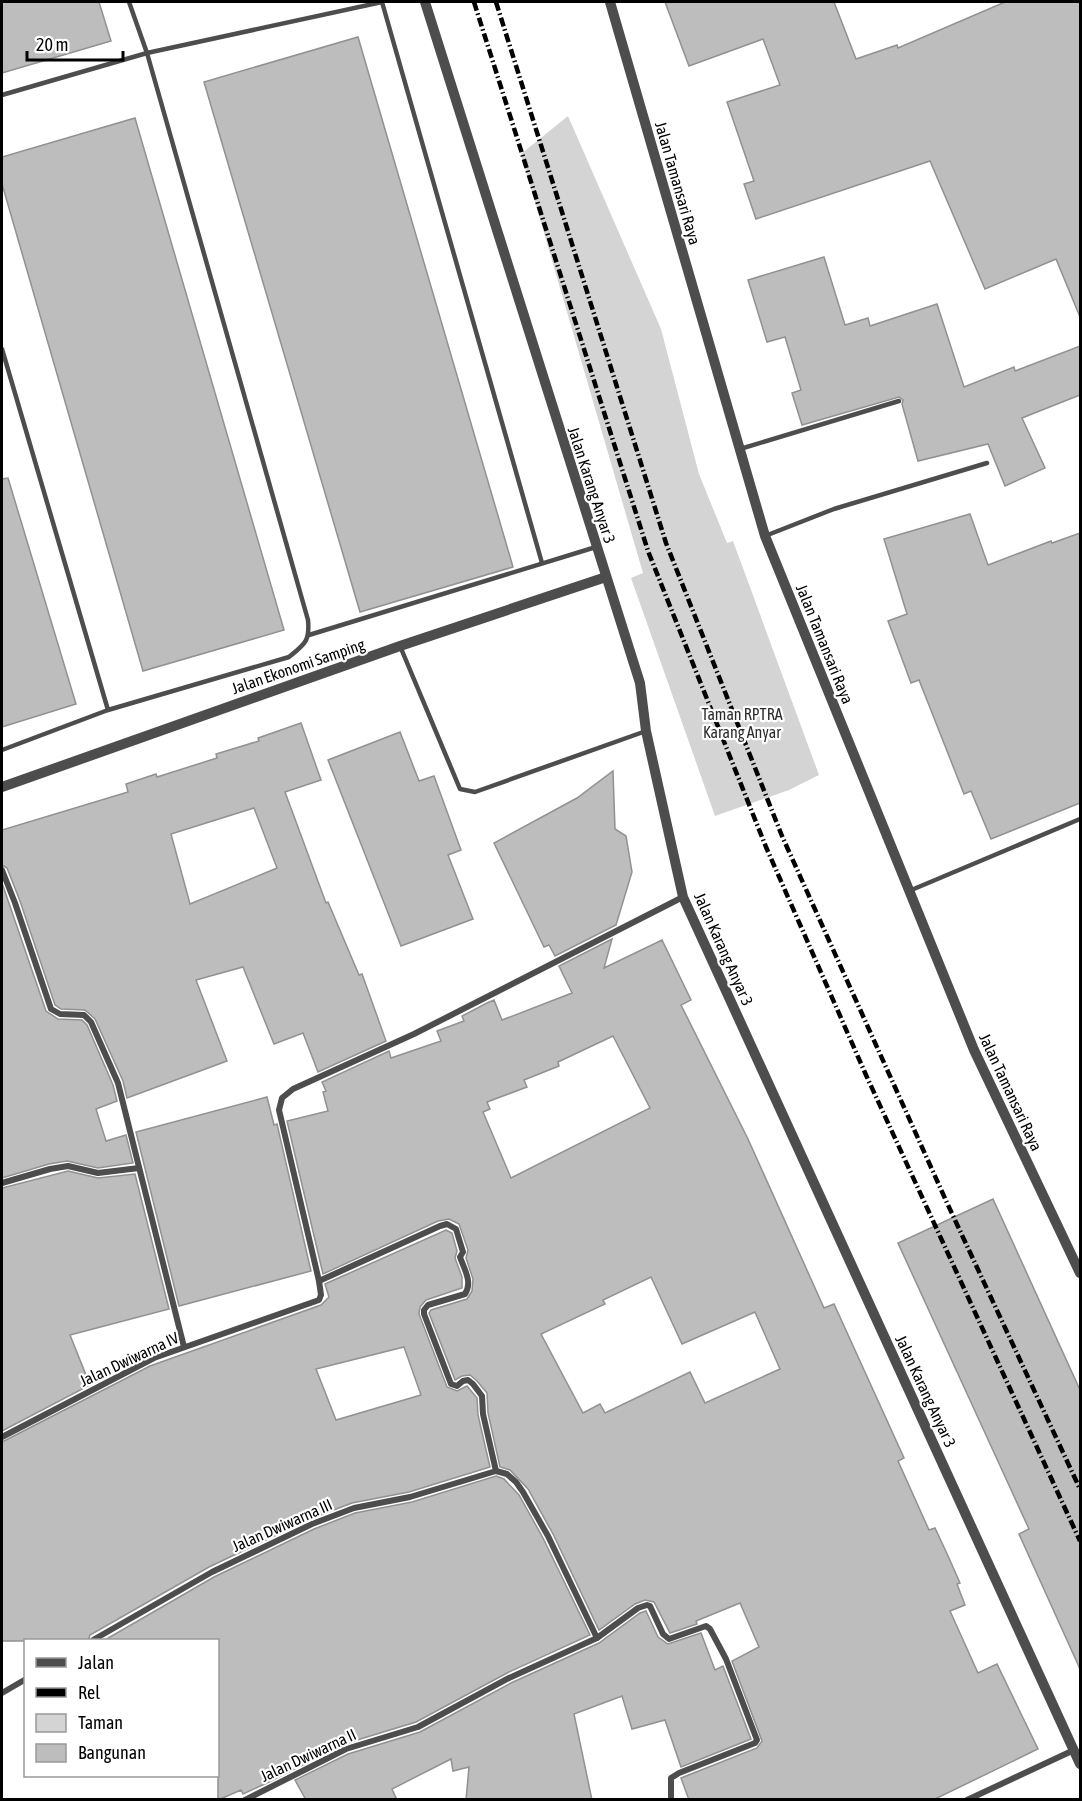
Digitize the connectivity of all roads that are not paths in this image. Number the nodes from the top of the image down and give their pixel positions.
1 (129, 2) edge
2 (382, 2) edge
3 (425, 2) edge
4 (610, 2) edge
5 (147, 53) junction
6 (2, 95) edge
7 (2, 349) edge
8 (898, 401) dead end
9 (740, 449) junction
10 (987, 463) dead end
11 (765, 536) junction
12 (596, 547) junction
13 (542, 563) junction
14 (606, 577) junction
15 (309, 635) junction
16 (400, 646) junction
17 (108, 710) junction
18 (646, 731) junction
19 (2, 750) edge
20 (2, 787) edge
21 (1080, 819) edge
22 (2, 870) edge
23 (909, 891) junction
24 (683, 897) junction
25 (139, 1168) junction
26 (2, 1183) edge
27 (1080, 1273) edge
28 (319, 1281) junction
29 (184, 1347) junction
30 (2, 1437) edge
31 (496, 1471) junction
32 (597, 1638) junction
33 (96, 1639) edge
34 (24, 1680) edge
35 (2, 1693) edge
36 (1074, 1750) junction
37 (1080, 1764) edge
38 (244, 1800) edge
39 (671, 1800) edge
40 (967, 1800) edge

1 - 5 lane
2 - 5 lane
2 - 13 lane
3 - 12 street, Jalan Karang Anyar 3
4 - 9 street, Jalan Tamansari Raya
5 - 6 lane
5 - 15 lane
7 - 17 lane
8 - 9 lane
9 - 11 street, Jalan Tamansari Raya
10 - 11 lane
11 - 23 street, Jalan Tamansari Raya
12 - 13 lane
12 - 14 street, Jalan Karang Anyar 3
13 - 15 lane
14 - 16 street, Jalan Ekonomi Samping
14 - 18 street, Jalan Karang Anyar 3
15 - 17 lane
16 - 18 lane
16 - 20 street, Jalan Ekonomi Samping
17 - 19 lane
18 - 24 street, Jalan Karang Anyar 3
21 - 23 lane
22 - 25 street
23 - 27 street, Jalan Tamansari Raya
24 - 28 street
24 - 36 street, Jalan Karang Anyar 3
25 - 26 street
25 - 29 street
28 - 29 street, Jalan Dwiwarna IV
28 - 31 street
29 - 30 street, Jalan Dwiwarna IV
31 - 32 street
31 - 33 street, Jalan Dwiwarna III
32 - 38 street, Jalan Dwiwarna II
32 - 39 street, Jalan Dwiwarna II
34 - 35 street
36 - 37 street, Jalan Karang Anyar 3
36 - 40 street

